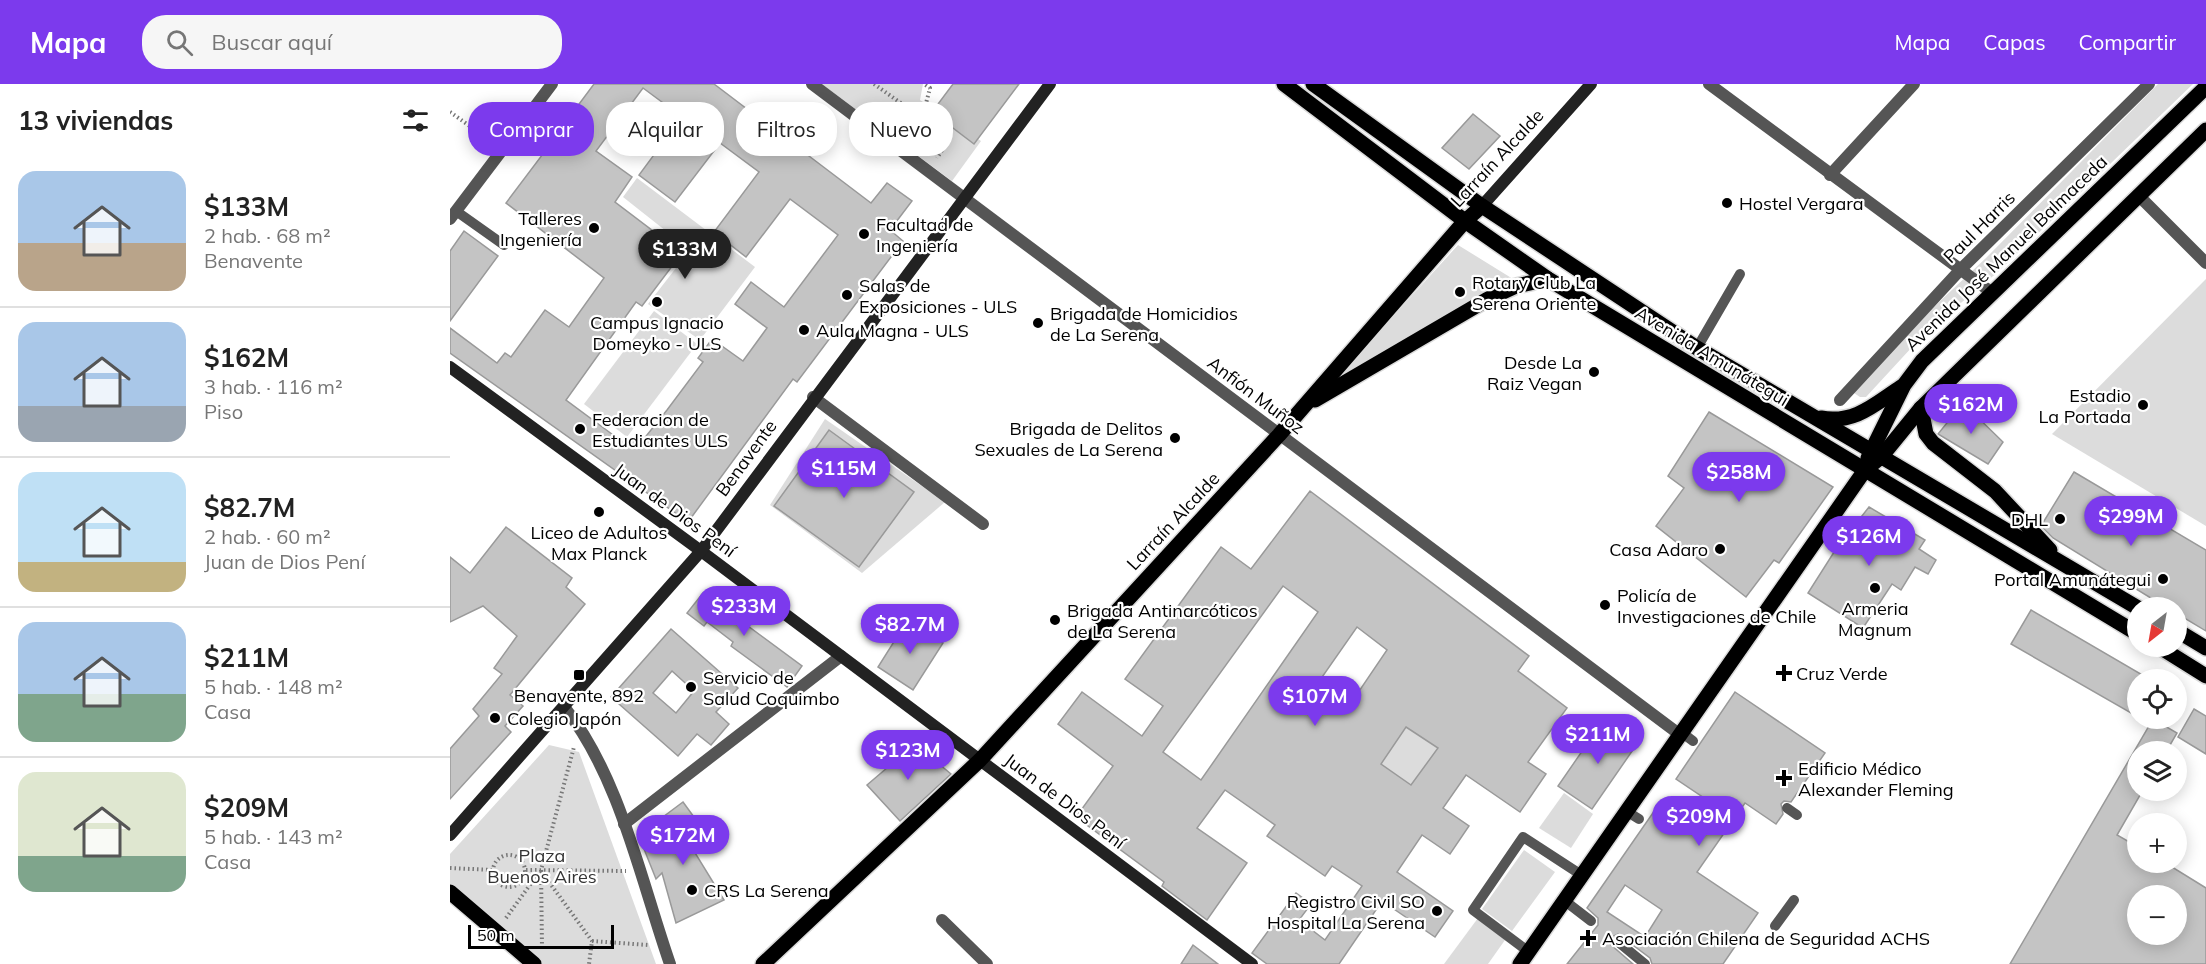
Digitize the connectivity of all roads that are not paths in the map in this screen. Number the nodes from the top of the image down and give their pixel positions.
1 (552, 84) edge
2 (812, 84) edge
3 (1050, 84) edge
4 (1284, 84) edge
5 (1313, 84) edge
6 (1591, 84) edge
7 (1709, 84) edge
8 (1914, 84) edge
9 (2149, 84) edge
10 (2206, 87) edge
11 (2206, 130) edge
12 (1830, 175) junction
13 (2138, 195) junction
14 (965, 199) junction
15 (1482, 206) junction
16 (453, 215) edge
17 (1465, 221) junction
18 (504, 245) dead end
19 (2206, 263) edge
20 (1961, 269) junction
21 (1740, 274) dead end
22 (1548, 279) junction
23 (1992, 292) junction
24 (1697, 348) junction
25 (450, 367) edge
26 (1904, 385) junction
27 (813, 397) junction
28 (1840, 400) dead end
29 (1305, 406) junction
30 (1922, 408) junction
31 (1817, 418) junction
32 (1280, 435) junction
33 (1876, 453) junction
34 (1865, 470) junction
35 (983, 524) dead end
36 (701, 551) junction
37 (2065, 565) junction
38 (2127, 602) edge
39 (2127, 627) edge
40 (2187, 637) edge
41 (2206, 648) edge
42 (841, 656) junction
43 (2176, 657) edge
44 (2206, 676) edge
45 (565, 708) junction
46 (1684, 736) junction
47 (980, 760) junction
48 (1787, 808) dead end
49 (1797, 815) dead end
50 (624, 824) junction
51 (450, 835) edge
52 (1583, 876) junction
53 (450, 892) edge
54 (1794, 900) dead end
55 (1565, 901) junction
56 (942, 920) dead end
57 (1591, 921) dead end
58 (1775, 926) dead end
59 (1617, 941) dead end
60 (538, 958) edge
61 (1525, 958) edge
62 (670, 964) edge
63 (763, 964) edge
64 (987, 964) edge
65 (1252, 964) edge
66 (1645, 964) edge

1 - 16 street
2 - 14 street, Anfión Muñoz
3 - 14 main road, Benavente
4 - 17 main road, Avenida Amunátegui
5 - 15 main road, Avenida Amunátegui
6 - 15 main road, Larraín Alcalde
7 - 12 street
8 - 12 street
9 - 20 street, Paul Harris
10 - 23 main road, Avenida José Manuel Balmaceda
11 - 13 main road, Avenida José Manuel Balmaceda
12 - 20 street
13 - 19 street
13 - 30 main road, Avenida José Manuel Balmaceda
14 - 27 main road, Benavente
14 - 32 street, Anfión Muñoz
15 - 17 main road, Larraín Alcalde
15 - 24 main road, Avenida Amunátegui
16 - 18 lane
17 - 22 main road, Avenida Amunátegui
17 - 29 main road, Larraín Alcalde
20 - 23 street
20 - 28 street, Paul Harris
21 - 24 lane
22 - 29 main road
22 - 34 main road, Avenida Amunátegui
23 - 26 main road, Avenida José Manuel Balmaceda
24 - 31 main road, Avenida Amunátegui
25 - 36 main road, Juan de Dios Pení
26 - 31 main road
26 - 33 main road, Avenida José Manuel Balmaceda
27 - 35 street
27 - 36 main road, Benavente
29 - 32 main road, Larraín Alcalde
30 - 33 main road, Avenida José Manuel Balmaceda
30 - 37 main road
31 - 33 main road, Avenida Amunátegui
32 - 46 street, Anfión Muñoz
32 - 47 main road, Larraín Alcalde
33 - 34 main road, Avenida José Manuel Balmaceda
33 - 37 main road, Avenida Amunátegui
34 - 39 main road, Avenida Amunátegui
34 - 46 main road, Avenida José Manuel Balmaceda
36 - 42 main road, Juan de Dios Pení
36 - 45 main road, Benavente
37 - 38 main road, Avenida Amunátegui
40 - 41 main road
42 - 47 main road, Juan de Dios Pení
42 - 50 street
43 - 44 main road
45 - 50 street
45 - 51 main road, Benavente
46 - 52 main road, Avenida José Manuel Balmaceda
47 - 63 main road, Larraín Alcalde
47 - 65 main road, Juan de Dios Pení
48 - 49 lane
50 - 62 street
52 - 55 main road, Avenida José Manuel Balmaceda
52 - 61 lane
53 - 60 main road
54 - 58 lane
55 - 57 lane
55 - 61 main road, Avenida José Manuel Balmaceda
56 - 64 street
59 - 66 lane

